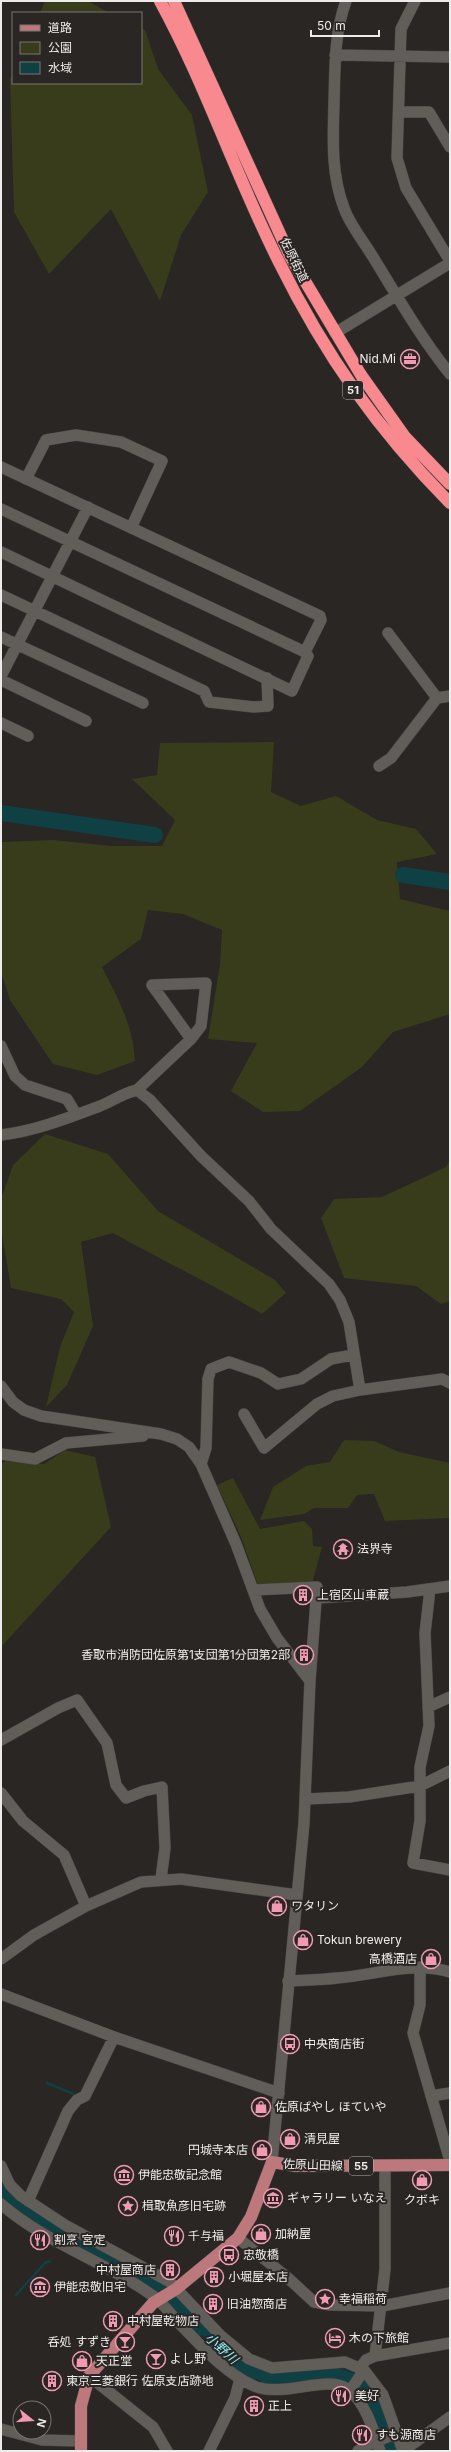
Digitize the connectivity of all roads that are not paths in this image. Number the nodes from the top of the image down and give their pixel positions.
1 (160, 1) edge
2 (174, 1) edge
3 (346, 1) edge
4 (415, 1) edge
5 (335, 55) junction
6 (400, 56) junction
7 (450, 57) edge
8 (399, 112) junction
9 (450, 147) edge
10 (450, 262) edge
11 (396, 295) junction
12 (334, 333) junction
13 (450, 374) edge
14 (1, 467) edge
15 (26, 479) junction
16 (450, 484) edge
17 (450, 502) edge
18 (88, 508) junction
19 (1, 509) edge
20 (131, 528) junction
21 (70, 541) junction
22 (1, 552) edge
23 (52, 577) junction
24 (1, 595) edge
25 (33, 610) junction
26 (388, 633) dead end
27 (1, 637) edge
28 (17, 644) junction
29 (305, 652) junction
30 (1, 676) edge
31 (266, 678) junction
32 (1, 680) edge
33 (450, 696) edge
34 (437, 698) junction
35 (143, 703) dead end
36 (86, 721) dead end
37 (1, 723) edge
38 (28, 736) dead end
39 (378, 766) dead end
40 (191, 1039) junction
41 (1, 1046) edge
42 (137, 1090) junction
43 (76, 1114) junction
44 (1, 1135) edge
45 (354, 1355) junction
46 (450, 1383) edge
47 (1, 1386) edge
48 (360, 1390) junction
49 (244, 1414) dead end
50 (161, 1434) junction
51 (1, 1454) edge
52 (201, 1464) junction
53 (450, 1586) edge
54 (430, 1589) junction
55 (253, 1590) junction
56 (317, 1598) junction
57 (310, 1681) junction
58 (450, 1697) edge
59 (428, 1707) junction
60 (1, 1740) edge
61 (450, 1771) edge
62 (420, 1786) junction
63 (1, 1793) edge
64 (306, 1799) junction
65 (450, 1870) edge
66 (161, 1879) junction
67 (297, 1895) junction
68 (86, 1906) junction
69 (1, 1959) edge
70 (420, 1967) junction
71 (450, 1972) edge
72 (288, 1981) junction
73 (1, 1994) edge
74 (114, 2036) junction
75 (279, 2093) junction
76 (450, 2093) edge
77 (431, 2096) junction
78 (450, 2161) edge
79 (272, 2162) junction
80 (450, 2165) edge
81 (1, 2166) edge
82 (385, 2166) junction
83 (28, 2201) junction
84 (1, 2204) edge
85 (238, 2238) junction
86 (174, 2290) junction
87 (450, 2293) edge
88 (159, 2298) junction
89 (382, 2306) junction
90 (450, 2343) edge
91 (375, 2356) junction
92 (362, 2371) junction
93 (89, 2376) junction
94 (240, 2379) junction
95 (352, 2389) junction
96 (450, 2417) edge
97 (1, 2429) edge
98 (395, 2434) junction
99 (379, 2444) edge
100 (81, 2446) edge
101 (167, 2451) edge
102 (209, 2451) edge
103 (358, 2451) edge
104 (403, 2451) edge

1 - 17 highway, 佐原街道 / 51
2 - 12 highway, 佐原街道 / 51
3 - 5 street
4 - 6 street
5 - 6 street
5 - 11 street
6 - 7 street
6 - 8 street
8 - 9 street
8 - 10 street
10 - 11 street
11 - 12 street
11 - 13 street
12 - 16 highway, 佐原街道 / 51
14 - 15 street
15 - 18 street
15 - 20 street
18 - 20 street
18 - 21 street
19 - 21 street
20 - 29 street
21 - 23 street
21 - 29 street
22 - 23 street
23 - 25 street
23 - 31 street
24 - 25 street
25 - 28 street
25 - 31 street
26 - 34 street
27 - 28 street
28 - 30 street
28 - 35 street
29 - 31 street
32 - 36 street
33 - 34 street
34 - 39 street
37 - 38 street
40 - 40 street
40 - 42 street
41 - 43 street
42 - 43 street
42 - 45 street
43 - 44 street
45 - 48 street
45 - 52 street
46 - 48 street
47 - 50 street
48 - 49 street
50 - 51 street
50 - 52 street
52 - 55 street
53 - 54 street
54 - 56 street
54 - 59 street
55 - 56 street
55 - 57 street
56 - 57 street
57 - 64 street
58 - 59 street
59 - 62 street
60 - 66 street
61 - 62 street
62 - 64 street
62 - 65 street
63 - 68 street
64 - 67 street
66 - 67 street
66 - 68 street
67 - 72 street
68 - 69 street
70 - 71 street
70 - 72 street
70 - 77 street
72 - 75 street
73 - 74 street
74 - 75 street
74 - 83 street
75 - 79 street
76 - 77 street
77 - 78 street
79 - 82 main road, 佐原山田線 / 55
79 - 85 main road
80 - 82 main road, 佐原山田線 / 55
81 - 83 street
82 - 89 street
83 - 86 street
84 - 88 street
85 - 86 main road
85 - 89 street
86 - 88 main road
86 - 92 street
87 - 89 street
88 - 93 main road
88 - 94 street
89 - 91 street
90 - 91 street
91 - 92 street
92 - 95 street
92 - 98 street
93 - 100 main road
93 - 101 street
94 - 95 street
94 - 102 street
95 - 99 street
96 - 104 street
97 - 100 street
98 - 99 street
98 - 104 street
99 - 103 street

